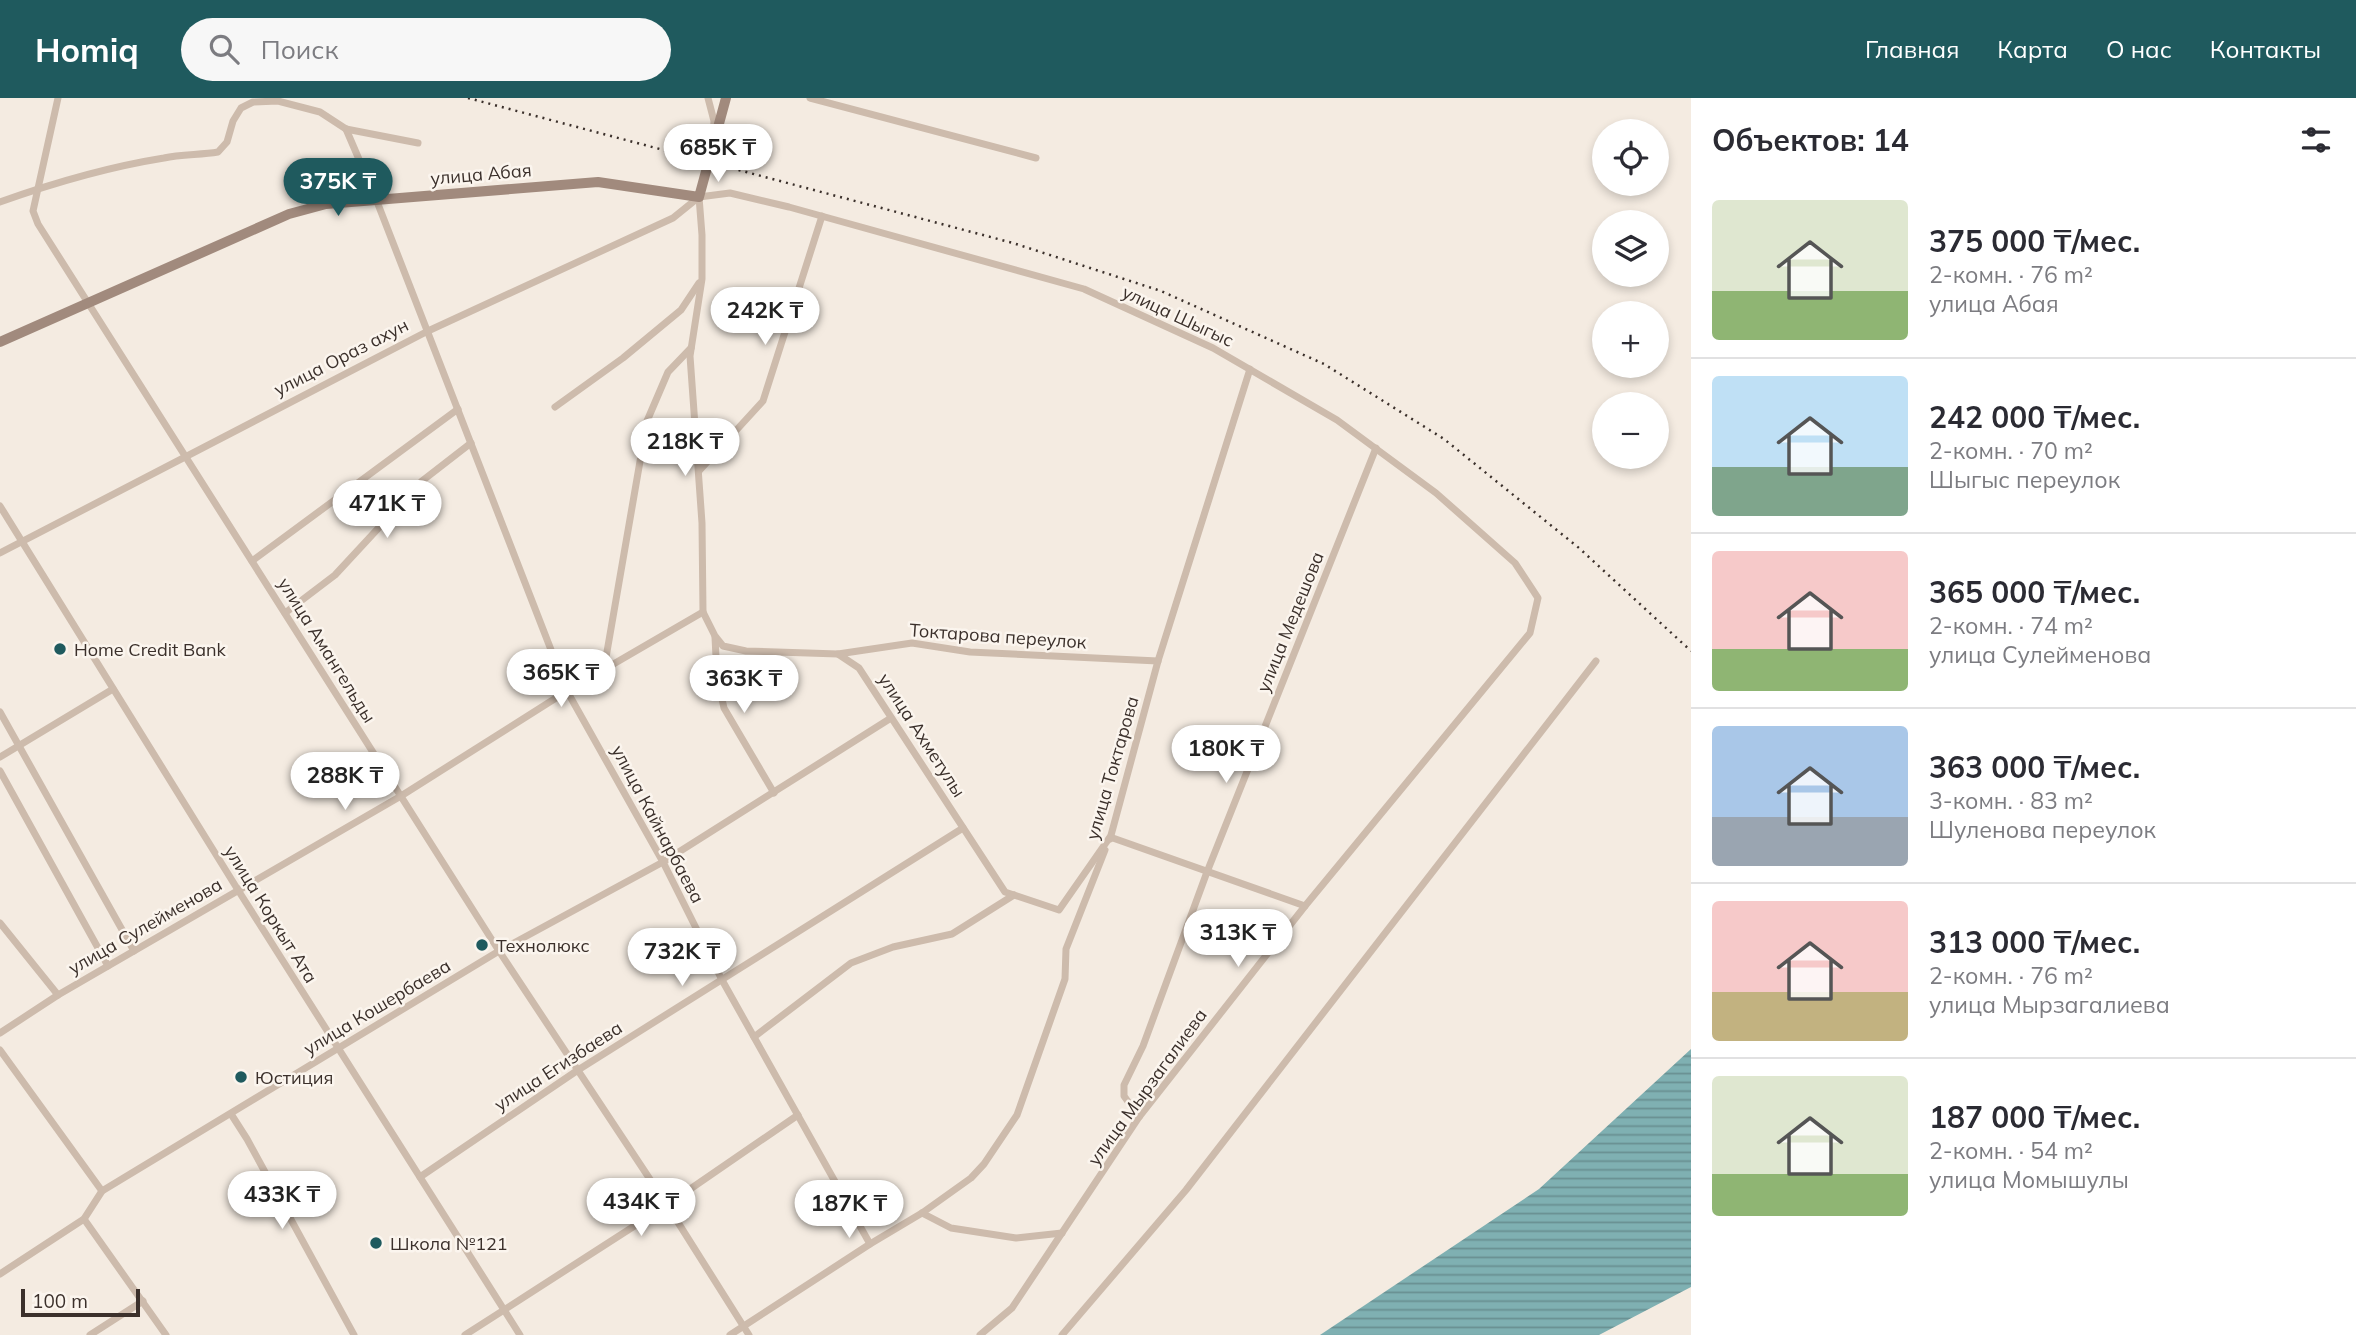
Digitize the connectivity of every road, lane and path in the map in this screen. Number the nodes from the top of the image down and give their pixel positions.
1 (58, 98) edge
2 (708, 98) edge
3 (726, 98) edge
4 (810, 98) edge
5 (346, 129) junction
6 (418, 143) dead end
7 (713, 148) junction
8 (1036, 158) dead end
9 (37, 188) junction
10 (699, 197) junction
11 (376, 199) junction
12 (0, 202) edge
13 (822, 216) junction
14 (702, 279) junction
15 (89, 303) junction
16 (428, 331) junction
17 (0, 342) edge
18 (691, 347) junction
19 (1251, 369) junction
20 (555, 407) dead end
21 (458, 409) junction
22 (471, 443) junction
23 (1376, 448) junction
24 (185, 455) junction
25 (699, 471) junction
26 (0, 506) edge
27 (22, 541) junction
28 (0, 553) edge
29 (252, 561) junction
30 (703, 612) junction
31 (285, 613) junction
32 (1530, 633) joint
33 (715, 636) junction
34 (838, 654) junction
35 (1158, 661) junction
36 (1596, 661) dead end
37 (604, 669) junction
38 (113, 689) junction
39 (567, 691) junction
40 (0, 712) edge
41 (891, 718) junction
42 (19, 745) junction
43 (0, 757) edge
44 (0, 771) edge
45 (774, 793) junction
46 (401, 796) junction
47 (963, 828) junction
48 (1110, 837) junction
49 (663, 862) junction
50 (1207, 872) junction
51 (237, 890) junction
52 (1014, 895) junction
53 (1304, 906) junction
54 (0, 923) edge
55 (134, 951) junction
56 (499, 951) junction
57 (108, 966) junction
58 (722, 980) junction
59 (58, 995) junction
60 (0, 1032) edge
61 (754, 1037) junction
62 (338, 1049) junction
63 (0, 1050) edge
64 (578, 1070) junction
65 (231, 1114) junction
66 (798, 1115) junction
67 (1139, 1117) junction
68 (420, 1177) junction
69 (102, 1191) junction
70 (667, 1205) junction
71 (922, 1213) junction
72 (84, 1219) junction
73 (1062, 1233) junction
74 (870, 1244) junction
75 (0, 1274) edge
76 (143, 1301) junction
77 (504, 1309) junction
78 (743, 1326) junction
79 (351, 1334) edge
80 (90, 1335) edge
81 (166, 1335) edge
82 (465, 1335) edge
83 (520, 1335) edge
84 (730, 1335) edge
85 (748, 1335) edge
86 (980, 1335) edge
87 (1062, 1335) edge

1 - 9 street, улица Амангельды
2 - 7 street
3 - 7 street
4 - 8 street
5 - 6 street
5 - 9 street
5 - 11 street, улица Кайнарбаева
7 - 10 street
9 - 12 street
9 - 15 street, улица Амангельды
10 - 11 street, улица Абая
10 - 13 street, улица Шыгыс
10 - 14 street
10 - 16 street, улица Ораз ахун
11 - 15 street, улица Абая
11 - 16 street, улица Кайнарбаева
13 - 19 street, улица Шыгыс
13 - 25 street
14 - 18 street
14 - 20 street
15 - 17 street, улица Абая
15 - 24 street, улица Амангельды
16 - 21 street, улица Кайнарбаева
16 - 24 street, улица Ораз ахун
18 - 25 street
18 - 37 street
19 - 23 street, улица Шыгыс
19 - 35 street, улица Токтарова
21 - 22 street, улица Кайнарбаева
21 - 29 street
22 - 31 street
22 - 39 street, улица Кайнарбаева
23 - 32 street, улица Шыгыс
23 - 50 street, улица Медешова
24 - 27 street, улица Ораз ахун
24 - 29 street, улица Амангельды
25 - 30 street
26 - 27 street, улица Коркыт Ата
27 - 28 street, улица Ораз ахун
27 - 38 street, улица Коркыт Ата
29 - 31 street, улица Амангельды
30 - 33 street
30 - 37 street, улица Сулейменова
31 - 46 street, улица Амангельды
32 - 53 street, улица Мырзагалиева
33 - 34 street
33 - 45 street
34 - 35 street, Токтарова переулок
34 - 41 street, улица Ахметулы
35 - 48 street, улица Токтарова
36 - 87 street
37 - 39 street, улица Сулейменова
38 - 42 street
38 - 51 street, улица Коркыт Ата
39 - 46 street, улица Сулейменова
39 - 49 street, улица Кайнарбаева
40 - 42 street
41 - 45 street, улица Кошербаева
41 - 47 street, улица Ахметулы
42 - 43 street
42 - 55 street
44 - 57 street
45 - 49 street, улица Кошербаева
46 - 51 street, улица Сулейменова
46 - 56 street, улица Амангельды
47 - 52 street, улица Ахметулы
47 - 58 street, улица Егизбаева
48 - 50 street
48 - 52 street, улица Ахметулы
48 - 71 street, улица Токтарова
49 - 56 street, улица Кошербаева
49 - 58 street, улица Кайнарбаева
50 - 53 street
50 - 67 street, улица Медешова
51 - 55 street, улица Сулейменова
51 - 62 street, улица Коркыт Ата
52 - 61 street
53 - 67 street, улица Мырзагалиева
54 - 59 street
55 - 57 street, улица Сулейменова
56 - 62 street, улица Кошербаева
56 - 64 street, улица Амангельды
57 - 59 street, улица Сулейменова
58 - 61 street, улица Кайнарбаева
58 - 64 street, улица Егизбаева
59 - 60 street, улица Сулейменова
61 - 66 street, улица Кайнарбаева
62 - 65 street, улица Кошербаева
62 - 68 street, улица Коркыт Ата
63 - 69 street
64 - 68 street, улица Егизбаева
64 - 70 street, улица Амангельды
65 - 69 street, улица Кошербаева
65 - 79 street
66 - 70 street
66 - 74 street, улица Кайнарбаева
67 - 73 street, улица Мырзагалиева
68 - 77 street, улица Коркыт Ата
69 - 72 street, улица Кошербаева
70 - 77 street
70 - 78 street, улица Амангельды
71 - 73 street
71 - 74 street, улица Токтарова
72 - 75 street, улица Кошербаева
72 - 76 street
73 - 86 street, улица Мырзагалиева
74 - 78 street, улица Токтарова
76 - 80 street
76 - 81 street
77 - 82 street
77 - 83 street, улица Коркыт Ата
78 - 84 street, улица Токтарова
78 - 85 street, улица Амангельды

